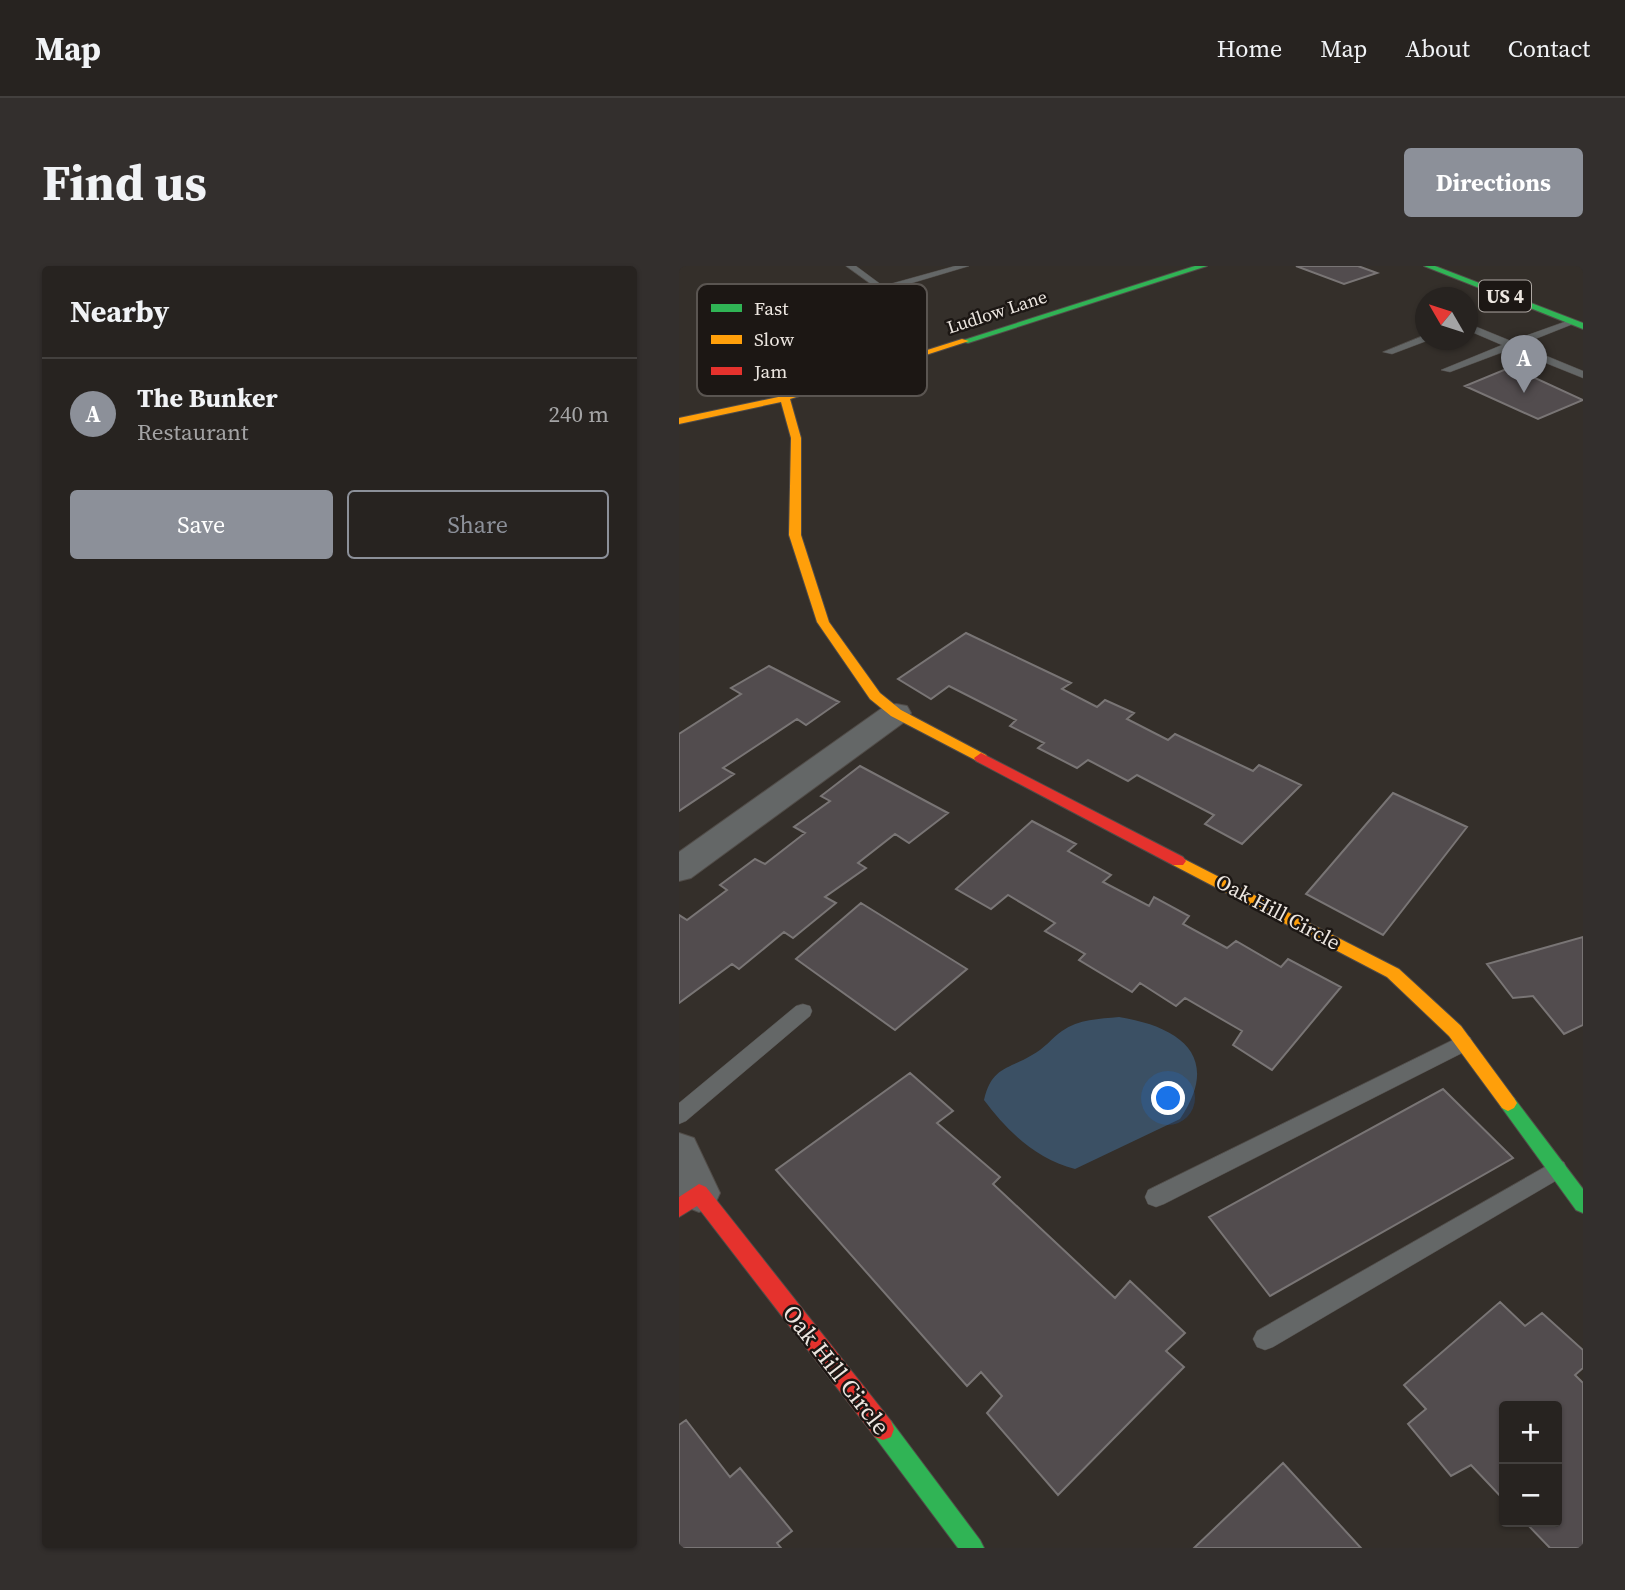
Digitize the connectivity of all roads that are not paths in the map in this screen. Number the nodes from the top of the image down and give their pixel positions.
1 (851, 266) edge
2 (965, 266) edge
3 (1203, 266) edge
4 (1428, 266) edge
5 (875, 284) edge
6 (900, 284) edge
7 (1578, 324) edge
8 (1478, 330) edge
9 (1415, 342) edge
10 (1511, 345) junction
11 (1388, 352) dead end
12 (927, 353) edge
13 (1446, 370) dead end
14 (1583, 375) edge
15 (791, 396) edge
16 (785, 398) junction
17 (679, 421) edge
18 (897, 713) junction
19 (679, 869) edge
20 (803, 1011) dead end
21 (1464, 1043) junction
22 (679, 1115) edge
23 (679, 1151) edge
24 (1557, 1169) junction
25 (1156, 1197) dead end
26 (689, 1200) edge
27 (1583, 1204) edge
28 (1265, 1339) dead end
29 (972, 1548) edge

1 - 5 lane
2 - 6 lane
3 - 12 street, Ludlow Lane
4 - 7 street, US 4
7 - 10 lane
8 - 10 lane
9 - 11 lane
10 - 13 lane
10 - 14 lane
15 - 16 street, Ludlow Lane
16 - 17 street, Ludlow Lane
16 - 18 street, Oak Hill Circle
18 - 19 street
18 - 21 street, Oak Hill Circle
20 - 22 lane
21 - 24 street, Oak Hill Circle
21 - 25 lane
23 - 26 street, Oak Hill Circle
24 - 27 street, Oak Hill Circle
24 - 28 lane
26 - 29 street, Oak Hill Circle

